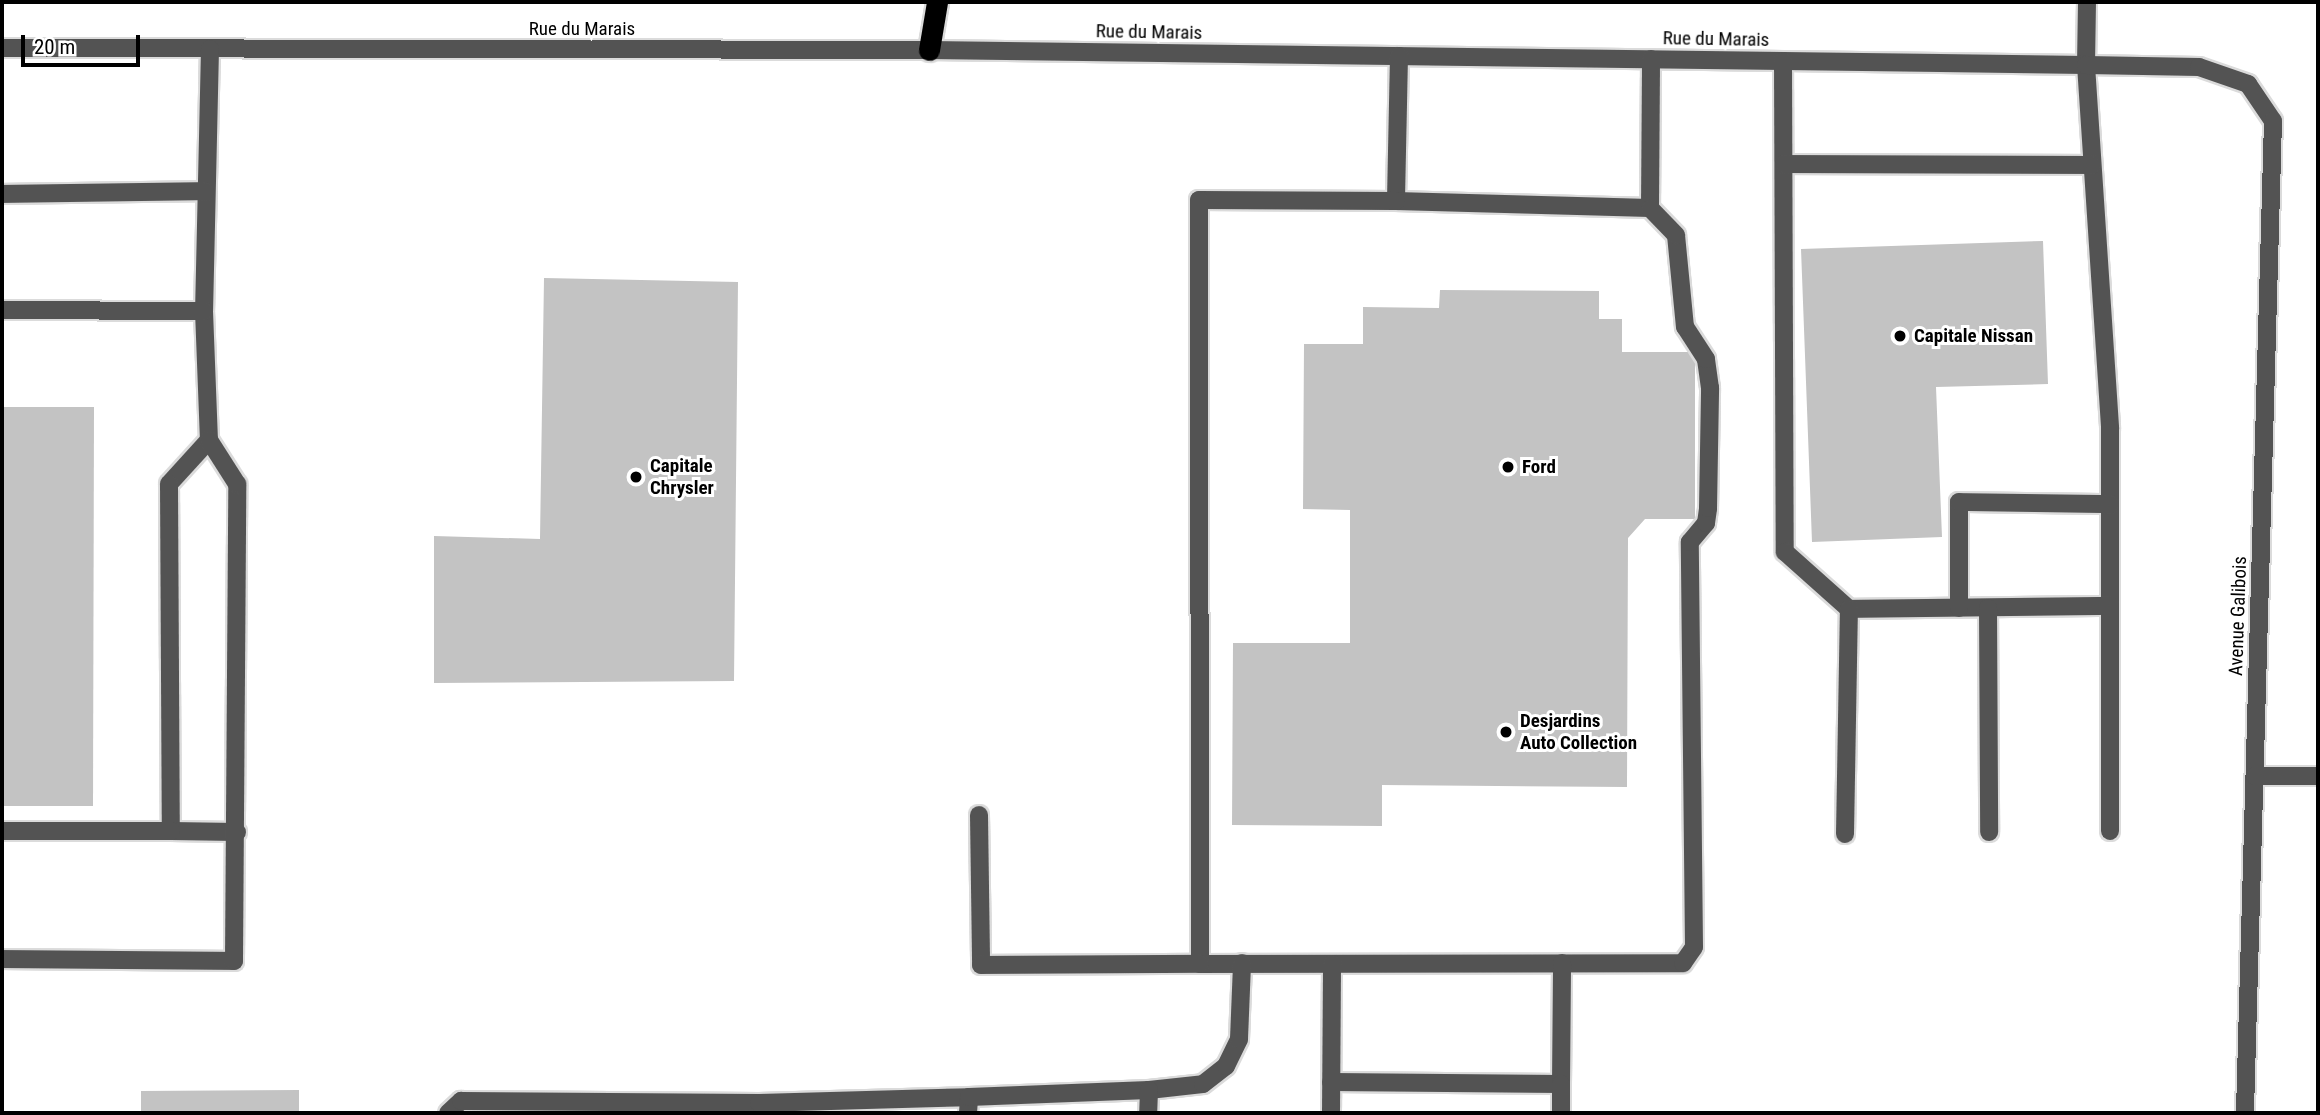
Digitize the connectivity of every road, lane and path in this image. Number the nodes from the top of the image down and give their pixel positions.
1 (922, 2) edge
2 (937, 2) edge
3 (2087, 2) edge
4 (2, 48) edge
5 (210, 49) junction
6 (929, 50) junction
7 (1399, 56) junction
8 (1651, 59) junction
9 (1783, 61) junction
10 (2086, 65) junction
11 (2273, 121) joint
12 (1784, 164) junction
13 (2092, 165) junction
14 (205, 191) junction
15 (2, 194) edge
16 (1396, 201) junction
17 (1650, 208) junction
18 (2, 310) edge
19 (204, 311) junction
20 (209, 440) junction
21 (2110, 504) junction
22 (2110, 606) junction
23 (1959, 608) junction
24 (1988, 608) junction
25 (1849, 609) junction
26 (2255, 776) junction
27 (2318, 776) edge
28 (979, 815) dead end
29 (2, 831) edge
30 (171, 831) junction
31 (2110, 831) dead end
32 (237, 832) junction
33 (1989, 832) dead end
34 (1846, 834) dead end
35 (2, 959) edge
36 (1242, 963) junction
37 (1562, 963) junction
38 (1200, 964) junction
39 (1332, 964) junction
40 (1331, 1082) junction
41 (1561, 1084) junction
42 (1149, 1090) junction
43 (969, 1105) edge
44 (547, 1107) edge
45 (448, 1113) edge
46 (1148, 1113) edge
47 (1331, 1113) edge
48 (1561, 1113) edge
49 (2245, 1113) edge

1 - 6 highway
2 - 6 highway
3 - 10 street
4 - 5 street, Rue du Marais
5 - 6 street, Rue du Marais
5 - 14 street
6 - 7 street, Rue du Marais
7 - 8 street, Rue du Marais
7 - 16 street
8 - 9 street, Rue du Marais
8 - 17 street
9 - 10 street, Rue du Marais
9 - 12 street
10 - 11 street, Rue du Marais
10 - 13 street
11 - 26 street, Avenue Galibois
12 - 13 street
12 - 25 street
13 - 21 street
14 - 15 street
14 - 19 street
16 - 17 street
16 - 38 street
17 - 37 street
18 - 19 street
19 - 20 street
20 - 30 street
20 - 32 street
21 - 22 street
21 - 23 street
22 - 24 street
22 - 31 street
23 - 24 street
23 - 25 street
24 - 33 street
25 - 34 street
26 - 27 street
26 - 49 street, Avenue Galibois
28 - 38 street
29 - 30 street
30 - 32 street
32 - 35 street
36 - 38 street
36 - 39 street
36 - 42 street
37 - 39 street
37 - 41 street
39 - 40 street
40 - 41 street
40 - 47 street
41 - 48 street
42 - 43 street
42 - 46 street
43 - 44 street
44 - 45 street

